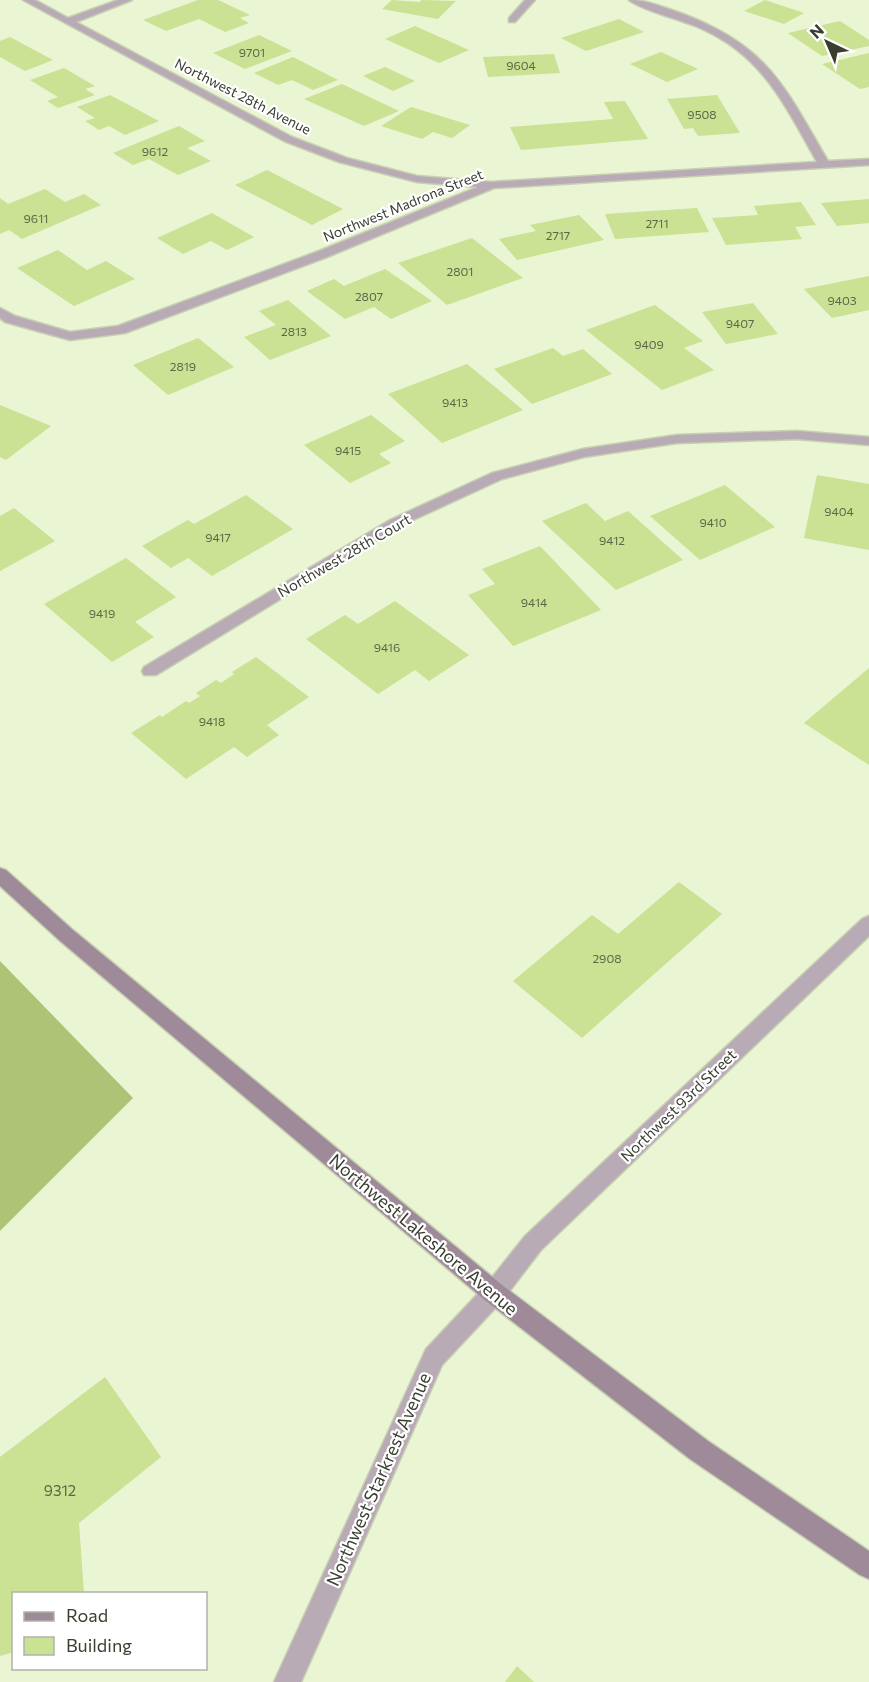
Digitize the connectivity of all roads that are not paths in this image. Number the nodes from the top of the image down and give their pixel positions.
1 (28, 0) edge
2 (127, 0) edge
3 (530, 0) edge
4 (634, 0) edge
5 (512, 20) dead end
6 (68, 21) junction
7 (869, 162) edge
8 (824, 164) junction
9 (492, 185) junction
10 (0, 312) edge
11 (869, 441) edge
12 (150, 671) dead end
13 (0, 875) edge
14 (869, 924) edge
15 (494, 1293) junction
16 (869, 1566) edge
17 (287, 1682) edge

1 - 6 street, Northwest 28th Avenue
2 - 6 street
3 - 5 street
4 - 8 street
6 - 9 street, Northwest 28th Avenue
7 - 8 street, Northwest Madrona Street
8 - 9 street, Northwest Madrona Street
9 - 10 street, Northwest Madrona Street
11 - 12 street, Northwest 28th Court
13 - 15 main road, Northwest Lakeshore Avenue
14 - 15 street, Northwest 93rd Street
15 - 16 main road, Northwest Lakeshore Avenue
15 - 17 street, Northwest Starkrest Avenue

